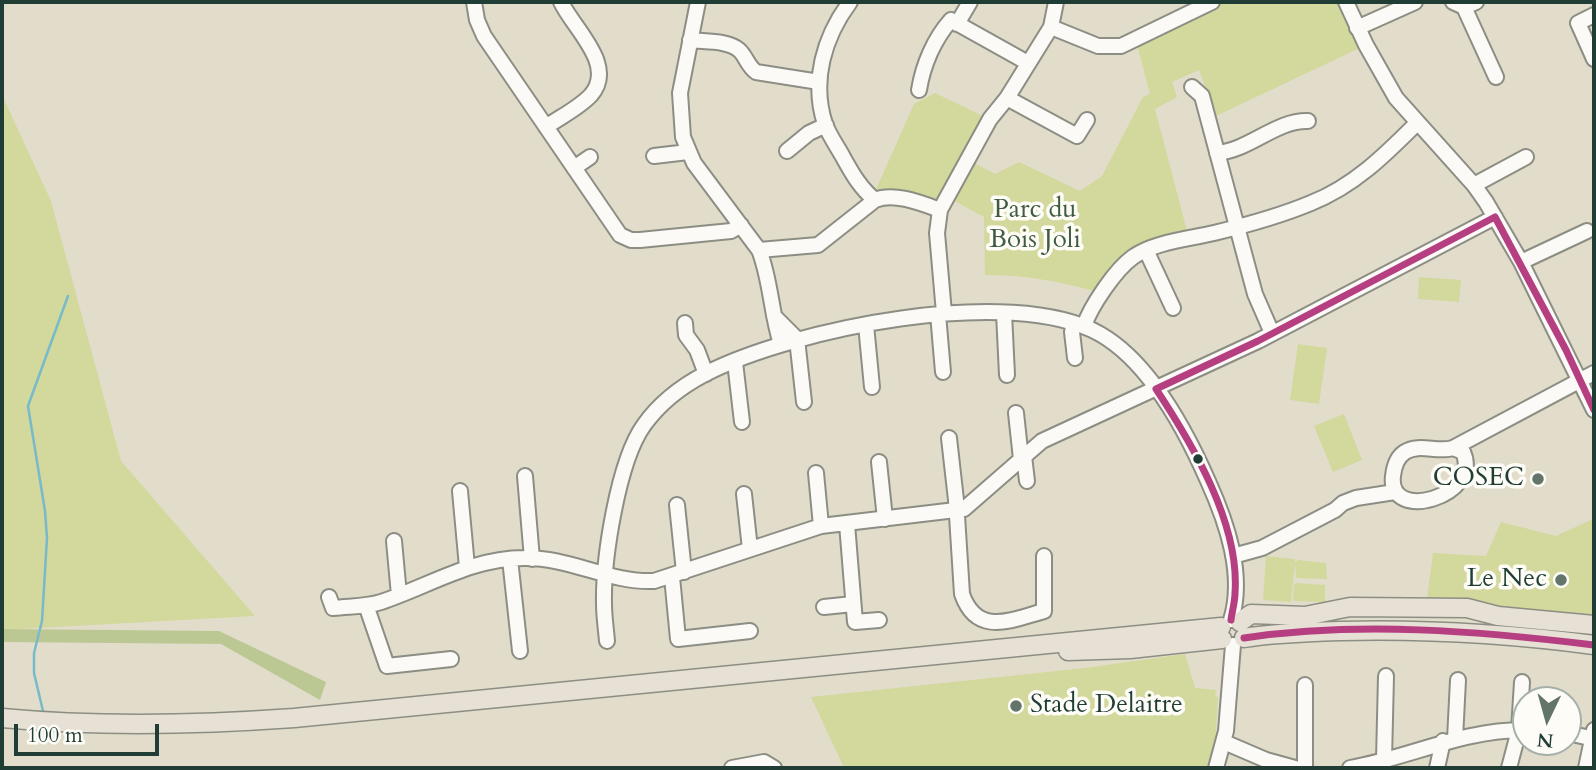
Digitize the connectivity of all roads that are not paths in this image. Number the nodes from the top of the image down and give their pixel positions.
1 (474, 2) edge
2 (561, 2) edge
3 (698, 2) edge
4 (850, 2) edge
5 (970, 2) edge
6 (1056, 2) edge
7 (1212, 2) edge
8 (1346, 2) edge
9 (1415, 2) edge
10 (1464, 4) edge
11 (1179, 8) edge
12 (1594, 15) edge
13 (957, 24) junction
14 (1052, 27) junction
15 (1357, 28) junction
16 (690, 40) junction
17 (1594, 59) edge
18 (1028, 63) junction
19 (1496, 77) dead end
20 (819, 82) junction
21 (1192, 87) dead end
22 (919, 90) dead end
23 (1007, 98) junction
24 (1087, 120) dead end
25 (1308, 121) dead end
26 (1417, 123) junction
27 (826, 125) junction
28 (546, 127) junction
29 (787, 151) dead end
30 (688, 152) junction
31 (1217, 153) junction
32 (654, 156) dead end
33 (590, 157) dead end
34 (1526, 157) dead end
35 (574, 168) junction
36 (1474, 185) junction
37 (875, 200) junction
38 (940, 210) junction
39 (1495, 217) junction
40 (741, 225) junction
41 (1236, 228) junction
42 (1587, 231) dead end
43 (759, 250) junction
44 (1146, 250) junction
45 (1521, 262) junction
46 (1173, 308) dead end
47 (1004, 313) junction
48 (941, 314) junction
49 (774, 316) junction
50 (685, 323) dead end
51 (866, 325) junction
52 (1079, 325) junction
53 (1272, 333) junction
54 (797, 339) junction
55 (781, 344) junction
56 (1075, 358) dead end
57 (735, 362) junction
58 (943, 372) dead end
59 (706, 374) junction
60 (1007, 375) dead end
61 (1588, 377) edge
62 (872, 387) dead end
63 (1156, 389) junction
64 (804, 402) dead end
65 (1594, 410) edge
66 (1016, 413) dead end
67 (742, 422) dead end
68 (949, 438) dead end
69 (1453, 448) junction
70 (1023, 457) junction
71 (880, 462) dead end
72 (816, 473) dead end
73 (525, 476) dead end
74 (1027, 481) dead end
75 (460, 491) dead end
76 (1395, 492) junction
77 (744, 494) dead end
78 (677, 505) dead end
79 (956, 510) junction
80 (885, 519) junction
81 (847, 524) junction
82 (821, 526) junction
83 (394, 541) dead end
84 (750, 549) junction
85 (1044, 556) dead end
86 (1233, 556) junction
87 (510, 559) junction
88 (532, 559) junction
89 (467, 567) junction
90 (606, 574) junction
91 (678, 574) junction
92 (399, 595) junction
93 (329, 597) dead end
94 (853, 604) junction
95 (366, 605) junction
96 (824, 607) dead end
97 (879, 620) dead end
98 (1594, 625) edge
99 (750, 631) dead end
100 (1232, 632) junction
101 (607, 641) dead end
102 (1594, 645) edge
103 (520, 651) dead end
104 (451, 659) dead end
105 (1386, 676) dead end
106 (1458, 680) dead end
107 (1522, 681) dead end
108 (1305, 685) dead end
109 (1522, 686) edge
110 (2, 718) edge
111 (1512, 731) edge
112 (1594, 736) edge
113 (1449, 740) junction
114 (1224, 742) junction
115 (1374, 764) edge
116 (732, 768) edge
117 (774, 768) edge
118 (1216, 768) edge
119 (1295, 768) edge
120 (1305, 768) edge
121 (1350, 768) edge
122 (1437, 768) edge
123 (1586, 768) edge

1 - 28 street
2 - 28 street
3 - 16 street
4 - 20 street
5 - 13 street
6 - 14 street
7 - 11 street
8 - 15 street
9 - 15 street
10 - 19 street
11 - 14 street
12 - 17 street
13 - 18 street
13 - 22 street
14 - 18 street
15 - 26 street
16 - 20 street
16 - 30 street
18 - 23 street
20 - 27 street
21 - 31 street
23 - 24 street
23 - 38 street
25 - 31 street
26 - 36 street
26 - 41 street
27 - 29 street
27 - 37 street
28 - 35 street
30 - 32 street
30 - 40 street
31 - 41 street
33 - 35 street
34 - 36 street
35 - 40 street
36 - 39 street
37 - 38 street
37 - 43 street
38 - 48 street
39 - 45 street
39 - 53 street
40 - 43 street
41 - 44 street
41 - 53 street
42 - 45 street
43 - 49 street
44 - 46 street
44 - 52 street
45 - 61 street
47 - 48 street
47 - 52 street
47 - 60 street
48 - 51 street
48 - 58 street
49 - 54 street
49 - 55 street
50 - 59 street
51 - 54 street
51 - 62 street
52 - 56 street
52 - 63 street
53 - 63 street
54 - 55 street
54 - 64 street
55 - 57 street
57 - 59 street
57 - 67 street
59 - 90 street
61 - 65 street
61 - 69 street
63 - 70 street
63 - 86 street
66 - 70 street
68 - 79 street
69 - 76 street
69 - 76 street
70 - 74 street
70 - 79 street
71 - 80 street
72 - 82 street
73 - 88 street
75 - 89 street
76 - 86 street
77 - 84 street
78 - 91 street
79 - 80 street
79 - 85 street
80 - 81 street
81 - 82 street
81 - 94 street
82 - 84 street
83 - 92 street
84 - 91 street
86 - 100 street
87 - 88 street
87 - 89 street
87 - 103 street
88 - 90 street
89 - 92 street
90 - 91 street
90 - 101 street
91 - 99 street
92 - 95 street
93 - 95 street
94 - 96 street
94 - 97 street
95 - 104 street
98 - 100 main road
100 - 102 main road
100 - 110 main road
100 - 114 street
105 - 115 street
106 - 113 street
107 - 109 street
108 - 120 street
111 - 113 street
112 - 123 street
113 - 115 street
113 - 122 street
114 - 118 street
114 - 119 street
115 - 121 street
116 - 117 street

